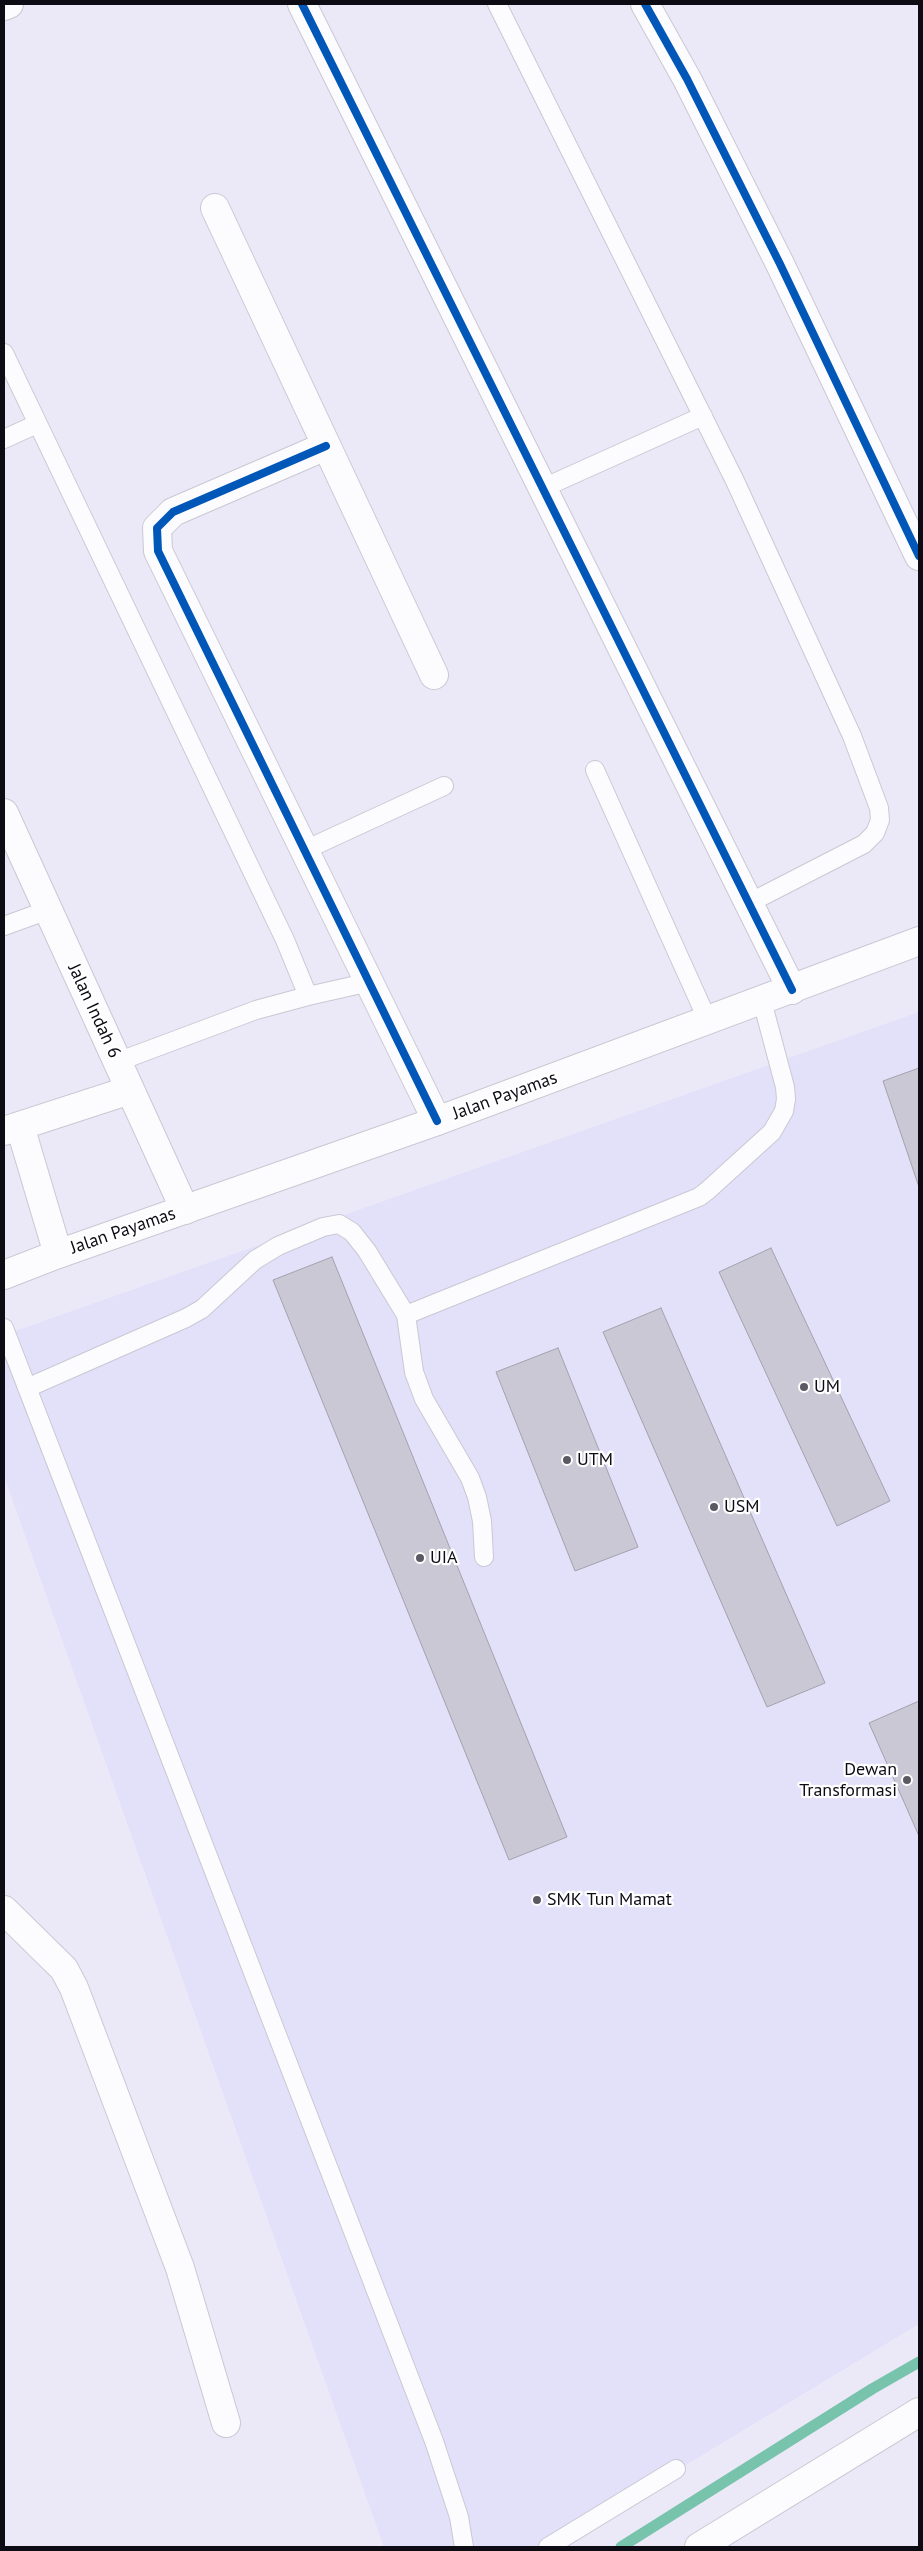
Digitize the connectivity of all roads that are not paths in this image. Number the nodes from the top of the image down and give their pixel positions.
1 (9, 4) edge
2 (302, 4) edge
3 (497, 4) edge
4 (645, 4) edge
5 (4, 6) edge
6 (215, 208) dead end
7 (4, 353) edge
8 (703, 416) junction
9 (37, 424) junction
10 (4, 439) edge
11 (326, 446) junction
12 (543, 488) junction
13 (919, 556) edge
14 (434, 675) dead end
15 (595, 770) dead end
16 (444, 786) dead end
17 (4, 813) edge
18 (305, 850) junction
19 (749, 904) junction
20 (48, 910) junction
21 (4, 926) edge
22 (919, 940) edge
23 (370, 982) junction
24 (792, 990) junction
25 (308, 996) junction
26 (762, 1001) junction
27 (708, 1021) junction
28 (117, 1062) junction
29 (130, 1090) junction
30 (437, 1122) junction
31 (12, 1128) edge
32 (185, 1210) junction
33 (58, 1254) junction
34 (4, 1276) edge
35 (406, 1315) junction
36 (4, 1328) edge
37 (27, 1388) junction
38 (484, 1557) dead end
39 (4, 1910) edge
40 (919, 2412) edge
41 (226, 2424) dead end
42 (676, 2469) dead end
43 (464, 2547) edge
44 (548, 2547) edge
45 (699, 2547) edge

1 - 5 main road
2 - 12 main road
3 - 8 lane
4 - 13 main road
6 - 11 main road
7 - 9 lane
8 - 12 lane
8 - 19 lane
9 - 10 lane
9 - 25 lane
11 - 14 main road
11 - 18 main road
12 - 19 main road
15 - 27 lane
16 - 18 lane
17 - 20 main road, Jalan Indah 6
18 - 23 main road
19 - 24 main road
20 - 21 lane
20 - 28 main road, Jalan Indah 6
22 - 24 main road, Jalan Payamas
23 - 25 lane
23 - 30 main road
24 - 26 main road, Jalan Payamas
25 - 28 lane
26 - 27 main road, Jalan Payamas
26 - 35 lane
27 - 30 main road, Jalan Payamas
28 - 29 main road, Jalan Indah 6
29 - 31 main road
29 - 32 main road, Jalan Indah 6
30 - 32 main road, Jalan Payamas
31 - 33 main road
32 - 33 main road, Jalan Payamas
33 - 34 main road, Jalan Payamas
35 - 37 lane
35 - 38 lane
36 - 37 lane
37 - 43 lane
39 - 41 main road
40 - 45 main road
42 - 44 lane

